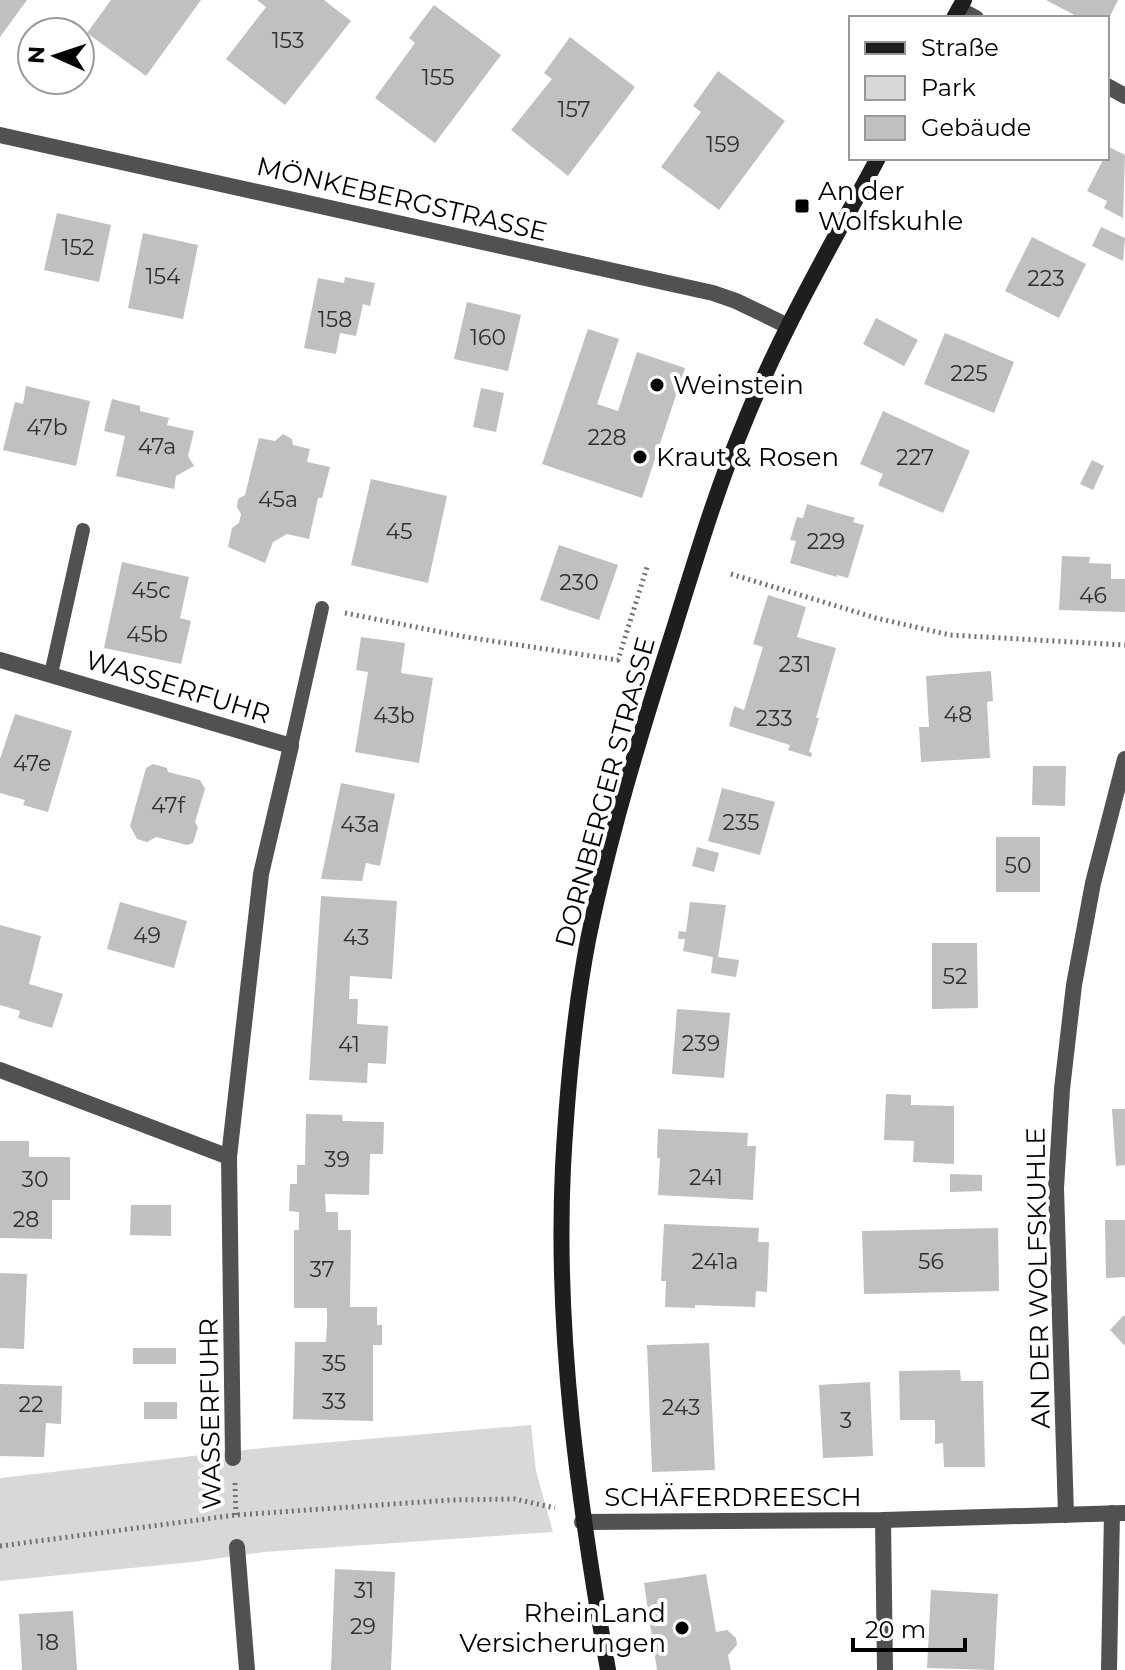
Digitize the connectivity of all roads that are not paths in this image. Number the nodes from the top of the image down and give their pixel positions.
1 (0, 135) edge
2 (877, 160) edge
3 (788, 326) junction
4 (83, 530) dead end
5 (322, 608) road end
6 (0, 660) edge
7 (51, 674) junction
8 (291, 746) junction
9 (1125, 759) edge
10 (0, 1070) edge
11 (229, 1157) junction
12 (233, 1458) road end
13 (1118, 1513) edge
14 (1066, 1515) junction
15 (883, 1520) junction
16 (582, 1522) junction
17 (237, 1547) road end
18 (247, 1670) edge
19 (608, 1670) edge
20 (885, 1670) edge
21 (1109, 1670) edge

1 - 3 street, MÖNKEBERGSTRASSE
2 - 3 main road, DORNBERGER STRASSE
3 - 16 main road, DORNBERGER STRASSE
4 - 7 lane, WASSERFUHR
5 - 8 lane, WASSERFUHR
6 - 7 street, WASSERFUHR
7 - 8 street, WASSERFUHR
8 - 11 street, WASSERFUHR
9 - 14 street, AN DER WOLFSKUHLE
10 - 11 street
11 - 12 street, WASSERFUHR
13 - 14 street, SCHÄFERDREESCH
13 - 21 street, SCHÄFERDREESCH
14 - 15 street, SCHÄFERDREESCH
15 - 16 street, SCHÄFERDREESCH
15 - 20 street, SCHÄFERDREESCH
16 - 19 main road, DORNBERGER STRASSE
17 - 18 street, WASSERFUHR

